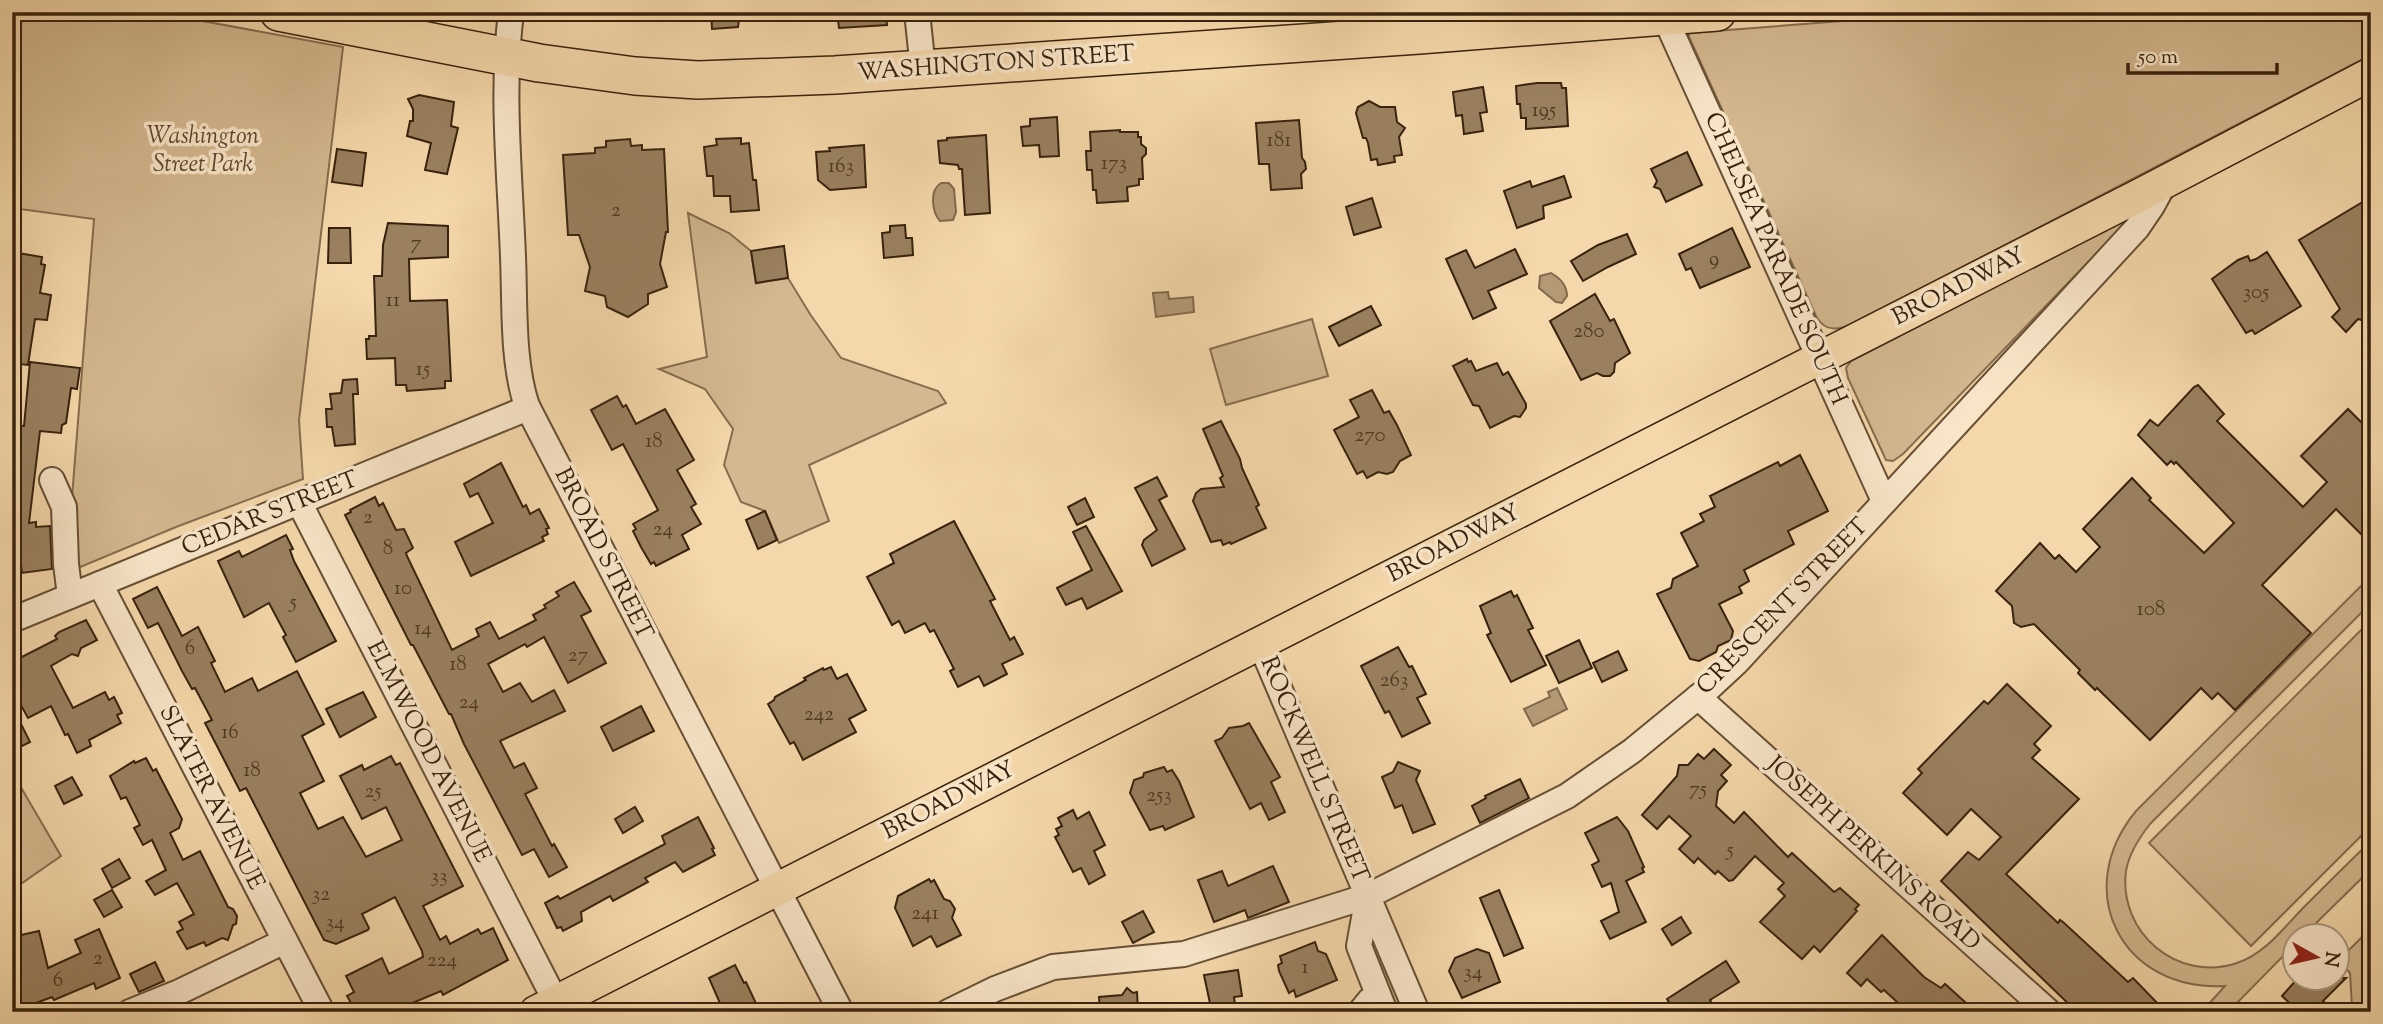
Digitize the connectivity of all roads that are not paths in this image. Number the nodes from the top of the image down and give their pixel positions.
1 (279, 12) edge
2 (510, 12) edge
3 (917, 12) edge
4 (1717, 12) edge
5 (1668, 14) edge
6 (1375, 25) edge
7 (506, 58) junction
8 (923, 69) junction
9 (2371, 74) edge
10 (2165, 182) junction
11 (1819, 358) junction
12 (528, 408) junction
13 (52, 480) dead end
14 (1884, 501) junction
15 (299, 502) junction
16 (100, 584) junction
17 (70, 596) junction
18 (12, 620) edge
19 (1260, 643) junction
20 (1698, 697) junction
21 (777, 889) junction
22 (1368, 896) junction
23 (285, 941) junction
24 (1382, 1003) edge
25 (546, 1007) edge
26 (130, 1012) edge
27 (322, 1012) edge
28 (841, 1012) edge
29 (948, 1012) edge
30 (1360, 1012) edge
31 (1417, 1012) edge
32 (2049, 1012) edge

1 - 7 highway, WASHINGTON STREET
2 - 7 street, BROAD STREET
3 - 8 street
4 - 5 highway, WASHINGTON STREET
5 - 6 highway, WASHINGTON STREET
5 - 11 street, CHELSEA PARADE SOUTH
6 - 8 highway, WASHINGTON STREET
7 - 8 highway, WASHINGTON STREET
7 - 12 street, BROAD STREET
9 - 10 main road, BROADWAY
10 - 11 main road, BROADWAY
10 - 14 street, CRESCENT STREET
11 - 14 street, CHELSEA PARADE SOUTH
11 - 19 main road, BROADWAY
12 - 15 street, CEDAR STREET
12 - 21 street, BROAD STREET
13 - 17 street
14 - 20 street, CRESCENT STREET
15 - 16 street, CEDAR STREET
15 - 25 street, ELMWOOD AVENUE
16 - 17 street, CEDAR STREET
16 - 23 street, SLATER AVENUE
17 - 18 street, CEDAR STREET
19 - 21 main road, BROADWAY
19 - 22 street, ROCKWELL STREET
20 - 22 street, CRESCENT STREET
20 - 32 street, JOSEPH PERKINS ROAD
21 - 25 main road, BROADWAY
21 - 28 street, BROAD STREET
22 - 24 street, ROCKWELL STREET
22 - 29 street, CRESCENT STREET
22 - 31 street, ROCKWELL STREET
23 - 26 street
23 - 27 street, SLATER AVENUE
24 - 30 street

